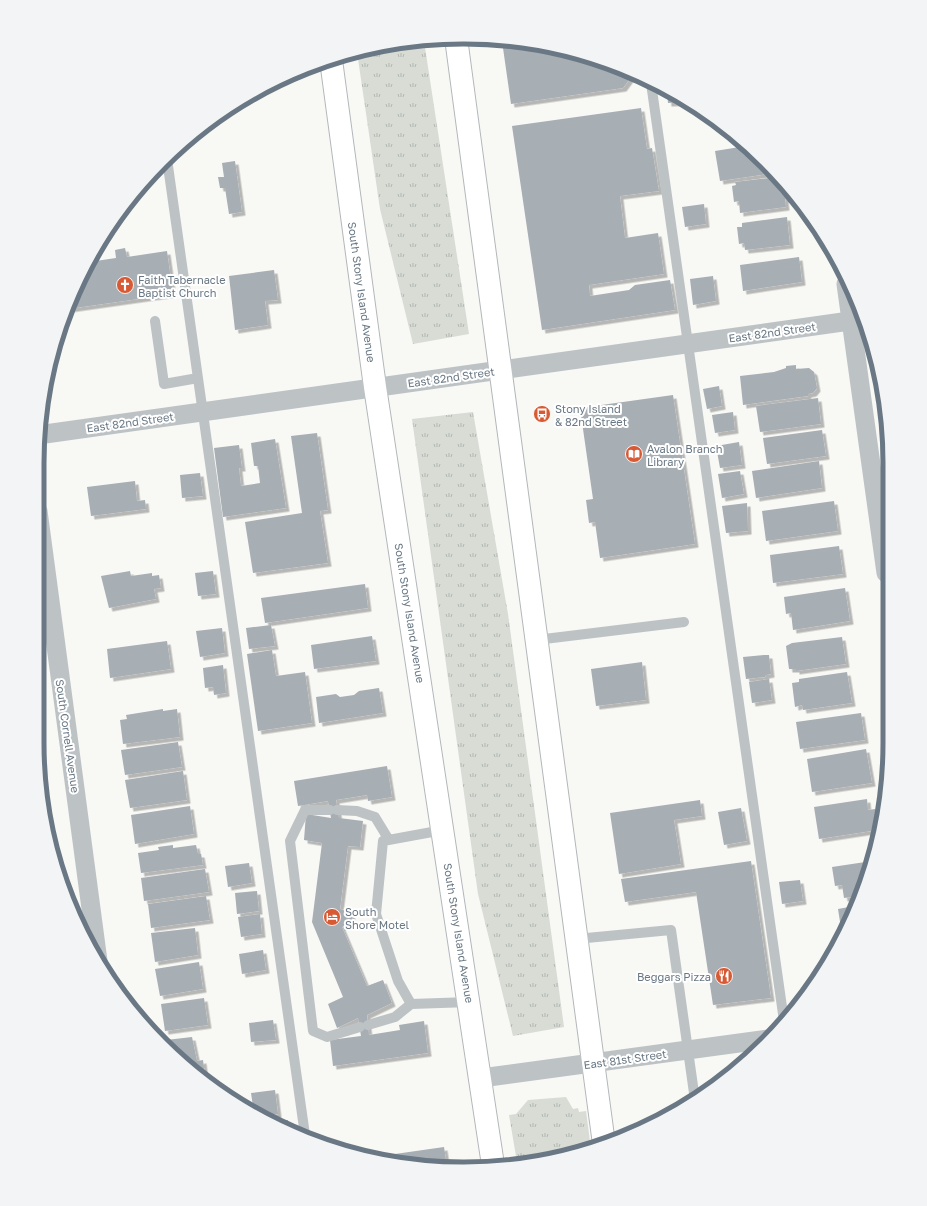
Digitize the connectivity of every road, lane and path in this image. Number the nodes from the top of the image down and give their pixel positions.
1 (457, 44) edge
2 (332, 65) edge
3 (652, 89) edge
4 (168, 166) edge
5 (154, 320) dead end
6 (858, 320) edge
7 (858, 322) edge
8 (689, 344) junction
9 (500, 370) junction
10 (198, 378) junction
11 (375, 387) junction
12 (203, 412) junction
13 (45, 434) edge
14 (883, 546) edge
15 (44, 556) edge
16 (684, 622) dead end
17 (536, 640) junction
18 (443, 830) junction
19 (389, 840) junction
20 (576, 939) junction
21 (96, 944) edge
22 (470, 1002) junction
23 (411, 1004) junction
24 (783, 1014) edge
25 (758, 1040) edge
26 (688, 1050) junction
27 (592, 1063) junction
28 (481, 1078) junction
29 (693, 1093) edge
30 (304, 1131) edge
31 (603, 1138) edge
32 (492, 1161) edge

1 - 9 highway
2 - 11 highway, South Stony Island Avenue
3 - 8 lane
4 - 10 lane
5 - 10 lane
6 - 8 street, East 82nd Street
7 - 14 street
8 - 9 street, East 82nd Street
8 - 24 lane
9 - 11 street, East 82nd Street
9 - 17 highway
10 - 12 lane
11 - 12 street, East 82nd Street
11 - 18 highway, South Stony Island Avenue
12 - 13 street, East 82nd Street
12 - 30 lane
15 - 21 street, South Cornell Avenue
16 - 17 lane
17 - 20 highway
18 - 19 lane
18 - 22 highway, South Stony Island Avenue
19 - 23 lane
19 - 23 lane
20 - 26 lane
20 - 27 highway
22 - 23 lane
22 - 28 highway, South Stony Island Avenue
25 - 26 street, East 81st Street
26 - 27 street, East 81st Street
26 - 29 lane
27 - 28 street, East 81st Street
27 - 31 highway
28 - 32 highway, South Stony Island Avenue

